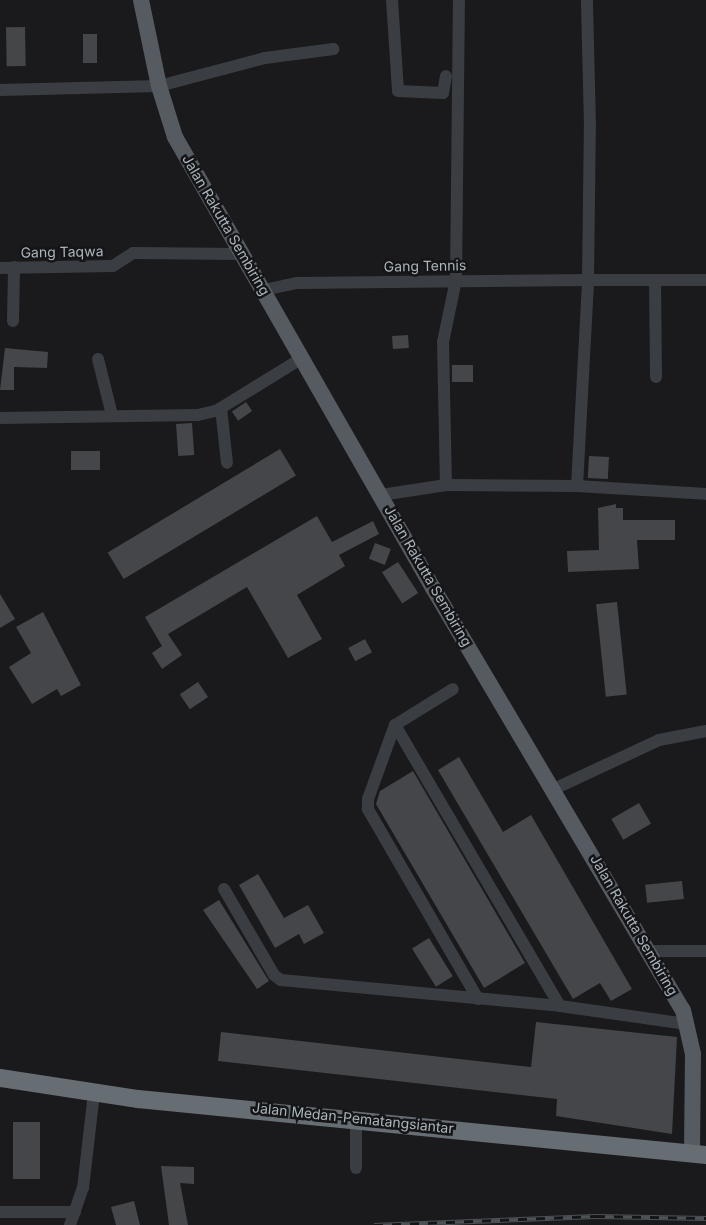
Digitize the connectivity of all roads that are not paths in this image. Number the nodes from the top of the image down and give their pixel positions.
1 (141, 0) edge
2 (392, 0) edge
3 (459, 0) edge
4 (587, 0) edge
5 (333, 49) dead end
6 (446, 76) dead end
7 (159, 86) junction
8 (0, 90) edge
9 (240, 254) junction
10 (14, 267) junction
11 (0, 268) edge
12 (456, 280) junction
13 (588, 280) junction
14 (655, 280) junction
15 (706, 280) edge
16 (264, 290) junction
17 (13, 321) dead end
18 (302, 358) junction
19 (98, 359) dead end
20 (656, 377) dead end
21 (221, 408) junction
22 (112, 415) junction
23 (0, 418) edge
24 (227, 462) dead end
25 (446, 485) junction
26 (577, 486) junction
27 (706, 494) edge
28 (381, 495) junction
29 (453, 690) dead end
30 (395, 725) junction
31 (706, 731) edge
32 (554, 789) junction
33 (224, 889) dead end
34 (650, 951) junction
35 (706, 951) edge
36 (478, 999) junction
37 (560, 1006) junction
38 (687, 1024) junction
39 (0, 1078) edge
40 (94, 1093) junction
41 (356, 1118) junction
42 (699, 1154) edge
43 (356, 1168) dead end
44 (0, 1212) edge
45 (75, 1212) junction
46 (70, 1225) edge

1 - 7 main road, Jalan Rakutta Sembiring
2 - 6 street
3 - 12 street
4 - 13 street
5 - 7 street
7 - 8 street
7 - 9 main road, Jalan Rakutta Sembiring
9 - 10 street, Gang Taqwa
9 - 16 main road, Jalan Rakutta Sembiring
10 - 11 street, Gang Taqwa
10 - 17 street
12 - 13 street, Gang Tennis
12 - 16 street, Gang Tennis
12 - 25 street
13 - 14 street, Gang Tennis
13 - 26 street
14 - 15 street, Gang Tennis
14 - 20 street
16 - 18 main road, Jalan Rakutta Sembiring
18 - 21 street
18 - 28 main road, Jalan Rakutta Sembiring
19 - 22 street
21 - 22 street
21 - 24 street
22 - 23 street
25 - 26 street
25 - 28 street
26 - 27 street
28 - 32 main road, Jalan Rakutta Sembiring
29 - 30 street
30 - 36 street
30 - 37 street
31 - 32 street
32 - 34 main road, Jalan Rakutta Sembiring
33 - 36 street
34 - 35 street
34 - 38 main road, Jalan Rakutta Sembiring
36 - 37 street
37 - 38 street
38 - 42 main road, Jalan Rakutta Sembiring
39 - 40 highway, Jalan Medan-Pematangsiantar
40 - 41 highway, Jalan Medan-Pematangsiantar
40 - 45 street
41 - 42 highway, Jalan Medan-Pematangsiantar
41 - 43 street
44 - 45 street
45 - 46 street

